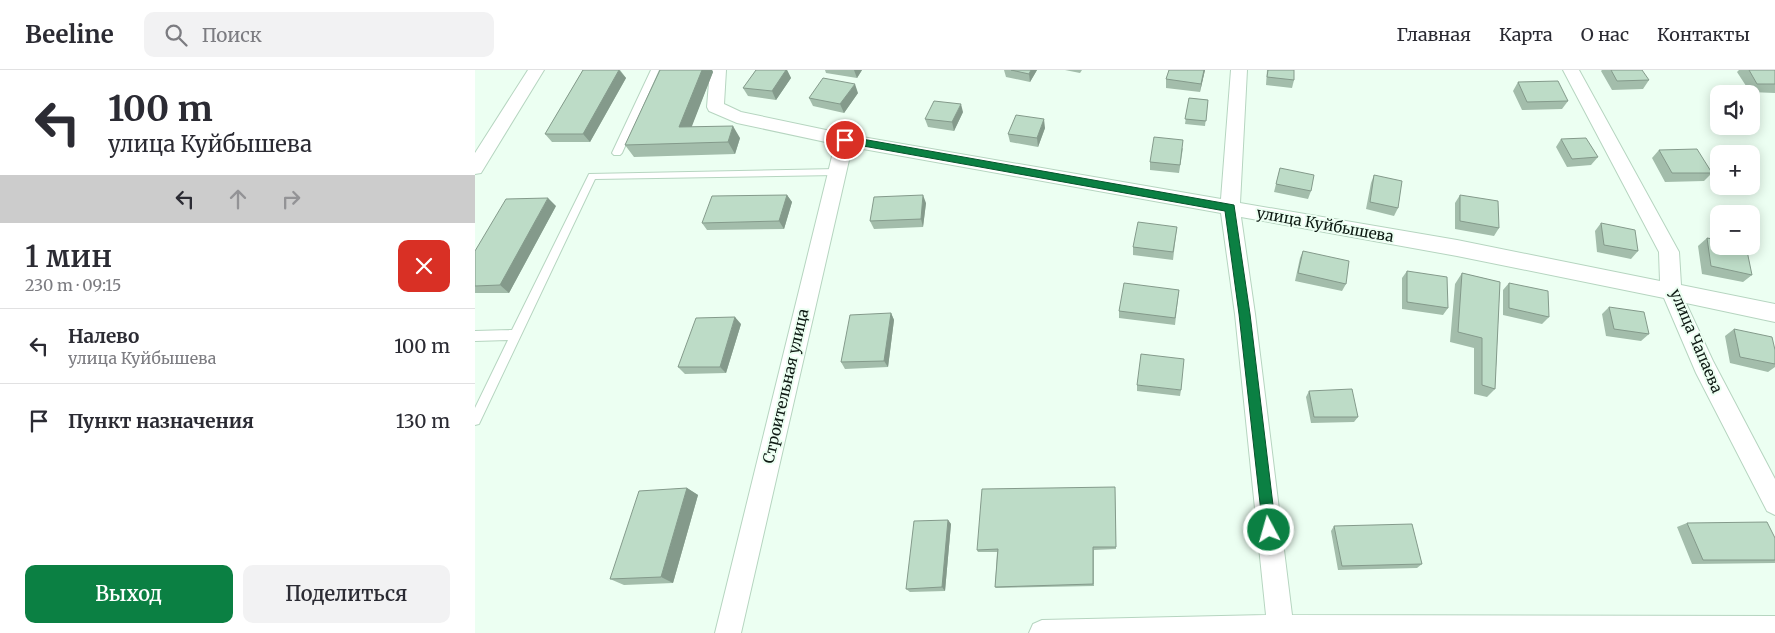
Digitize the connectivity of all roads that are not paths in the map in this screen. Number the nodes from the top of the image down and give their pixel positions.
1 (536, 70) edge
2 (655, 70) edge
3 (718, 70) edge
4 (1239, 70) edge
5 (1571, 70) edge
6 (845, 140) junction
7 (617, 153) dead end
8 (475, 168) edge
9 (837, 172) junction
10 (1230, 208) junction
11 (1671, 292) junction
12 (1775, 313) edge
13 (515, 335) junction
14 (475, 336) edge
15 (475, 420) edge
16 (1775, 503) edge
17 (1775, 629) edge
18 (1281, 630) edge
19 (728, 633) edge
20 (1042, 633) edge

1 - 8 street
2 - 7 lane
3 - 6 street, улица Куйбышева
4 - 10 street
5 - 11 street, улица Чапаева
6 - 9 street, Строительная улица
6 - 10 street, улица Куйбышева
9 - 13 lane
9 - 19 street, Строительная улица
10 - 11 street, улица Куйбышева
10 - 18 street
11 - 12 street, улица Куйбышева
11 - 16 street, улица Чапаева
13 - 14 lane
13 - 15 lane
17 - 18 street
18 - 20 street

